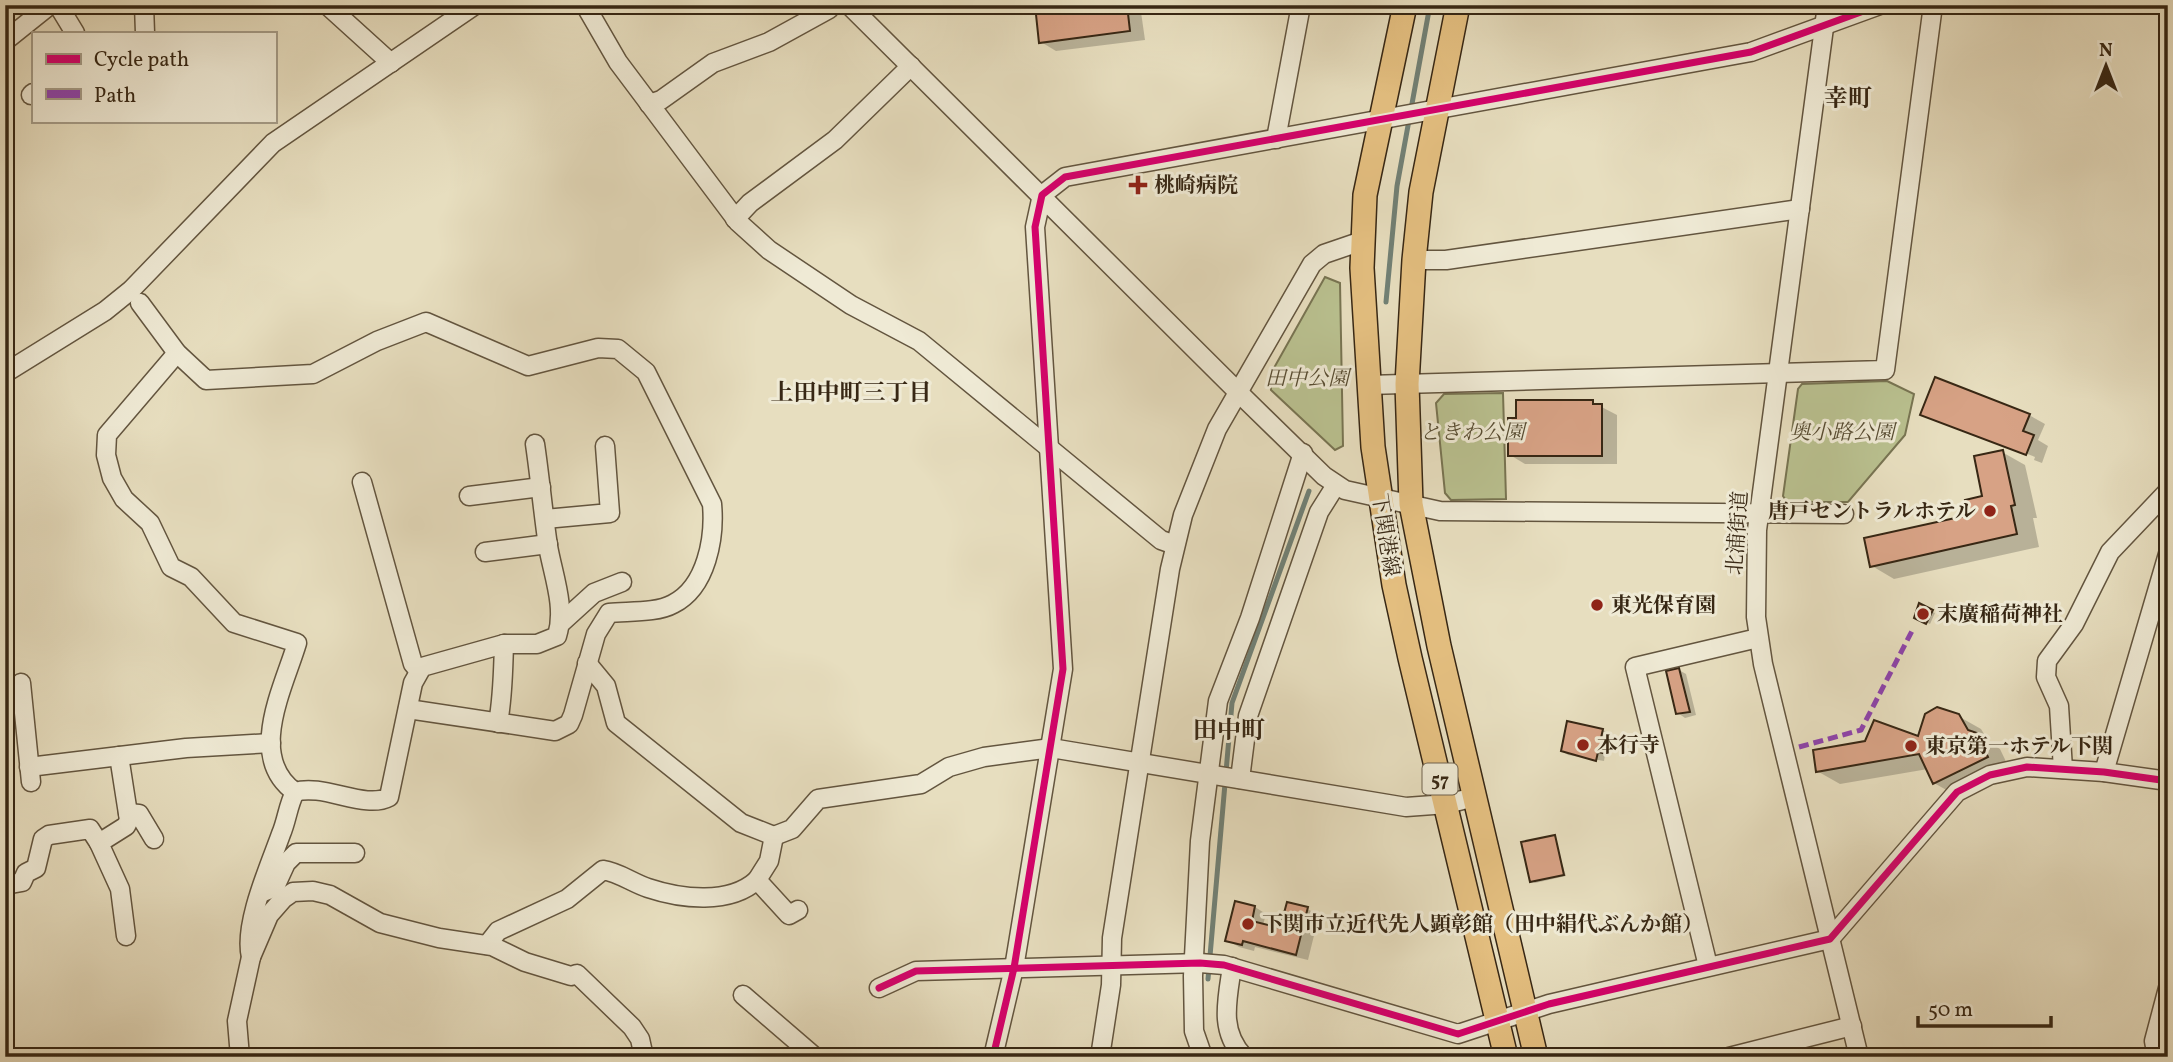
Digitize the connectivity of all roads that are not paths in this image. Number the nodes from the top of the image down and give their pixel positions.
1 (50, 5) edge
2 (58, 5) edge
3 (144, 5) edge
4 (327, 5) edge
5 (475, 5) edge
6 (585, 5) edge
7 (849, 5) edge
8 (1301, 5) edge
9 (1405, 5) edge
10 (1458, 5) edge
11 (1828, 5) edge
12 (1881, 5) edge
13 (1933, 5) edge
14 (829, 9) dead end
15 (1825, 25) junction
16 (74, 32) edge
17 (145, 32) edge
18 (5, 41) edge
19 (391, 63) junction
20 (911, 66) junction
21 (649, 104) junction
22 (1431, 110) junction
23 (1387, 117) junction
24 (1276, 139) junction
25 (1042, 195) junction
26 (1800, 209) junction
27 (735, 219) junction
28 (1362, 241) junction
29 (1414, 260) junction
30 (140, 303) dead end
31 (177, 353) junction
32 (5, 373) edge
33 (1778, 373) junction
34 (1407, 384) junction
35 (1368, 385) junction
36 (1240, 393) junction
37 (535, 444) dead end
38 (605, 446) dead end
39 (1049, 448) junction
40 (1303, 453) junction
41 (362, 482) dead end
42 (1336, 485) junction
43 (541, 487) junction
44 (2168, 491) edge
45 (469, 496) dead end
46 (1379, 500) junction
47 (1411, 503) junction
48 (1759, 514) junction
49 (1844, 514) dead end
50 (545, 519) junction
51 (548, 544) junction
52 (1175, 545) junction
53 (485, 552) dead end
54 (2168, 554) edge
55 (622, 582) dead end
56 (561, 623) junction
57 (1758, 638) junction
58 (504, 644) junction
59 (587, 663) junction
60 (419, 671) junction
61 (21, 683) dead end
62 (408, 709) junction
63 (498, 723) junction
64 (271, 743) junction
65 (1051, 748) junction
66 (119, 756) junction
67 (1140, 762) junction
68 (2063, 769) junction
69 (2104, 772) junction
70 (1210, 773) junction
71 (1237, 778) junction
72 (2168, 781) edge
73 (295, 792) junction
74 (1474, 797) junction
75 (1447, 804) junction
76 (128, 813) junction
77 (774, 836) junction
78 (155, 839) dead end
79 (99, 843) junction
80 (355, 853) dead end
81 (757, 880) junction
82 (5, 885) edge
83 (261, 893) junction
84 (798, 910) dead end
85 (126, 936) dead end
86 (1830, 939) junction
87 (487, 945) junction
88 (251, 957) junction
89 (1197, 964) junction
90 (1113, 966) junction
91 (1228, 966) junction
92 (1708, 966) junction
93 (1014, 968) junction
94 (879, 988) dead end
95 (2168, 988) edge
96 (743, 995) dead end
97 (1524, 1012) junction
98 (1497, 1021) junction
99 (1852, 1026) junction
100 (2168, 1055) edge
101 (240, 1057) edge
102 (644, 1057) edge
103 (815, 1057) edge
104 (993, 1057) edge
105 (1100, 1057) edge
106 (1203, 1057) edge
107 (1244, 1057) edge
108 (1506, 1057) edge
109 (1536, 1057) edge
110 (1729, 1057) edge
111 (1859, 1057) edge
112 (2158, 1057) edge

1 - 18 street
2 - 16 street
3 - 17 street
4 - 19 street
5 - 19 street
6 - 21 street
7 - 20 street
8 - 24 street
9 - 23 main road, 下関港線 / 57
10 - 22 main road, 下関港線 / 57
11 - 15 street, 北浦街道
12 - 15 street
13 - 33 street
14 - 21 street
15 - 22 street
15 - 26 street, 北浦街道
19 - 32 street
20 - 25 street
20 - 27 street
21 - 27 street
22 - 23 street
22 - 29 main road, 下関港線 / 57
23 - 24 street
23 - 28 main road, 下関港線 / 57
24 - 25 street
25 - 36 street
25 - 39 street
26 - 29 street
26 - 33 street, 北浦街道
27 - 39 street
28 - 35 main road, 下関港線 / 57
28 - 36 street
29 - 34 main road, 下関港線 / 57
30 - 31 street
31 - 59 street
31 - 64 street
33 - 34 street
33 - 48 street, 北浦街道
34 - 35 street
34 - 47 main road, 下関港線 / 57
35 - 46 main road, 下関港線 / 57
36 - 40 street
36 - 52 street
37 - 43 street
38 - 50 street
39 - 52 street
39 - 65 street
40 - 42 street
40 - 70 street
41 - 60 street
42 - 46 street
42 - 71 street
43 - 45 street
43 - 50 street
44 - 68 street
46 - 47 street
46 - 75 main road, 下関港線 / 57
47 - 48 street
47 - 74 main road, 下関港線 / 57
48 - 49 street
48 - 57 street, 北浦街道
50 - 51 street
51 - 53 street
51 - 56 street
52 - 67 street
54 - 69 street
55 - 56 street
56 - 58 street
57 - 86 street, 北浦街道
57 - 92 street
58 - 60 street
58 - 63 street
59 - 63 street
59 - 77 street
60 - 62 street
61 - 66 street
62 - 63 street
62 - 73 street
64 - 66 street
64 - 73 street
65 - 67 street
65 - 77 street
65 - 93 street
66 - 76 street
67 - 70 street
67 - 90 street
68 - 69 street
68 - 86 street
69 - 72 street
70 - 71 street
70 - 89 street
71 - 75 street
73 - 83 street
74 - 75 street
74 - 97 main road, 下関港線 / 57
75 - 98 main road, 下関港線 / 57
76 - 78 street
76 - 79 street
77 - 81 street
79 - 82 street
79 - 85 street
80 - 83 street
81 - 84 street
81 - 87 street
83 - 88 street
86 - 92 street
86 - 99 street, 北浦街道
87 - 88 street
87 - 102 street
88 - 101 street
89 - 90 street
89 - 91 street
89 - 106 street
90 - 93 street
90 - 105 street
91 - 98 street
91 - 107 street
92 - 97 street
93 - 94 street
93 - 104 street
95 - 112 street
96 - 103 street
97 - 98 street
97 - 109 main road, 下関港線 / 57
98 - 108 main road, 下関港線 / 57
99 - 110 street
99 - 111 street, 北浦街道
100 - 112 street

